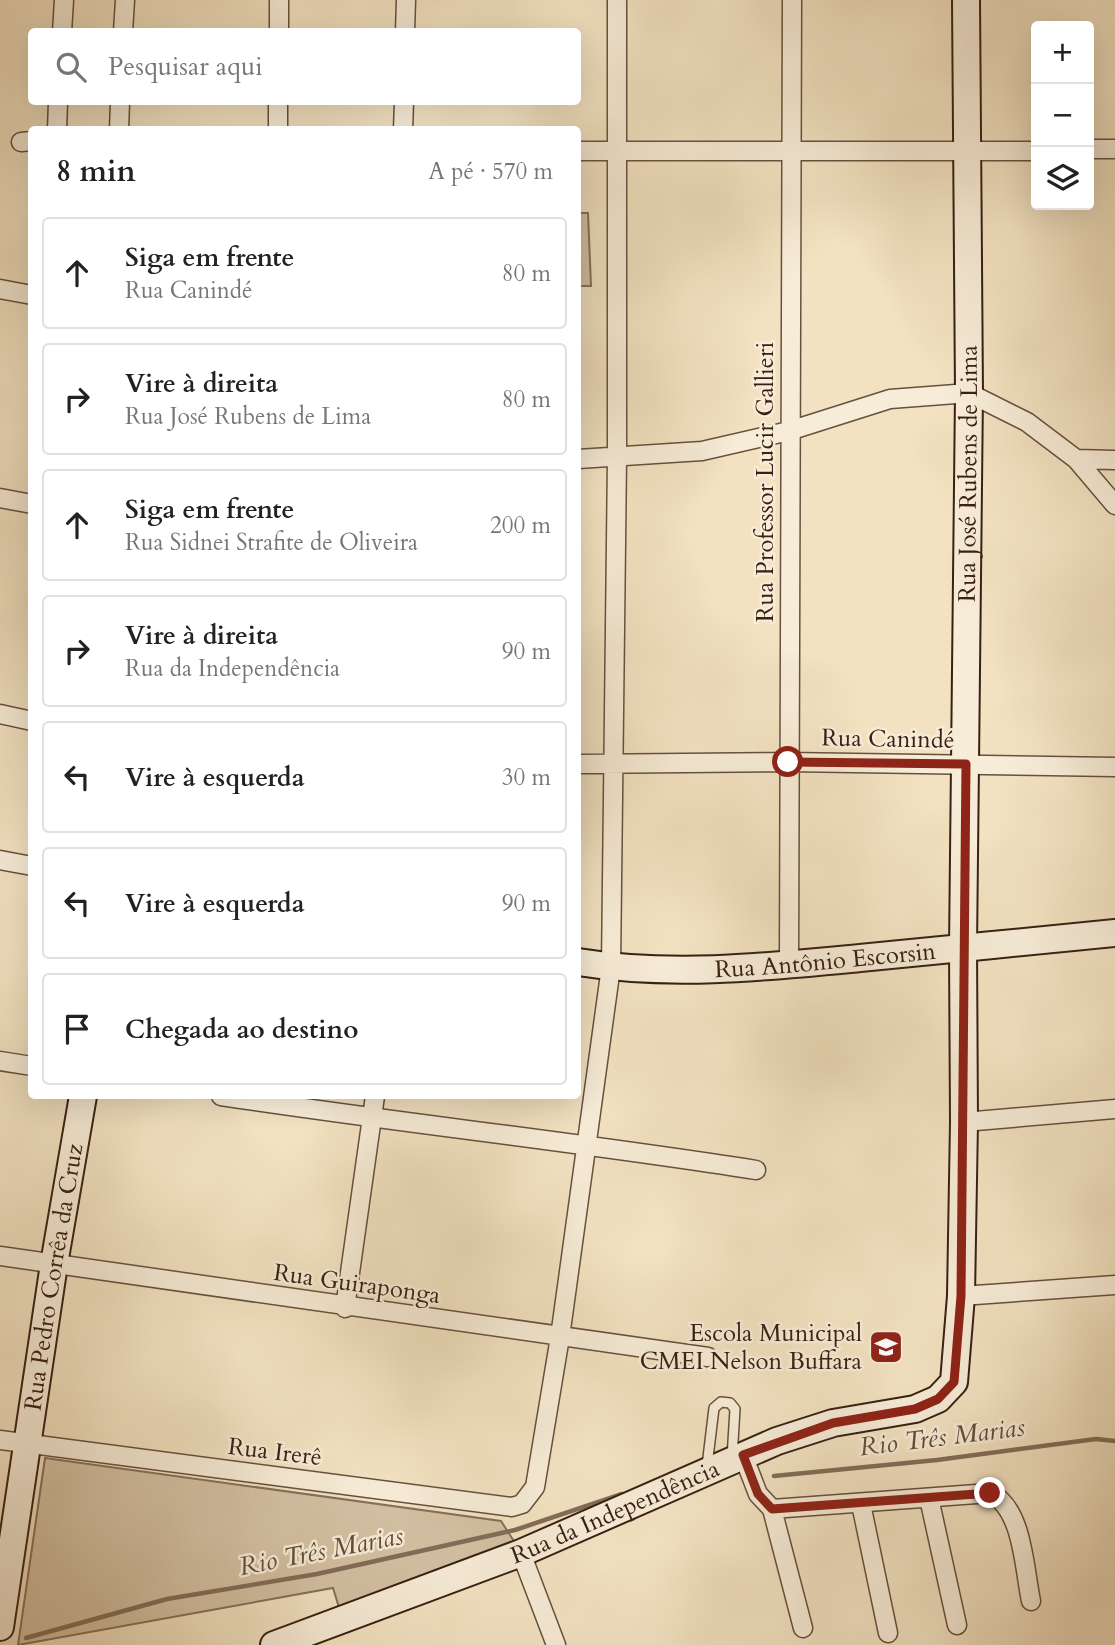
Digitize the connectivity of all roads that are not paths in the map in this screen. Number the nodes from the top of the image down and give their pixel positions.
1 (64, 0) edge
2 (125, 0) edge
3 (279, 0) edge
4 (406, 0) edge
5 (617, 0) edge
6 (792, 0) edge
7 (966, 0) edge
8 (62, 28) edge
9 (123, 28) edge
10 (279, 28) edge
11 (405, 28) edge
12 (58, 105) edge
13 (120, 105) edge
14 (278, 105) edge
15 (404, 105) edge
16 (57, 126) edge
17 (119, 126) edge
18 (278, 126) edge
19 (403, 126) edge
20 (793, 149) junction
21 (1094, 149) edge
22 (1115, 149) edge
23 (581, 151) edge
24 (617, 151) junction
25 (1031, 151) edge
26 (969, 152) junction
27 (0, 289) edge
28 (28, 294) edge
29 (969, 393) junction
30 (789, 431) junction
31 (617, 458) junction
32 (581, 459) edge
33 (1076, 459) junction
34 (1115, 460) edge
35 (0, 498) edge
36 (28, 503) edge
37 (1115, 505) edge
38 (0, 714) edge
39 (28, 720) edge
40 (788, 762) junction
41 (581, 764) edge
42 (614, 764) junction
43 (966, 764) junction
44 (1115, 767) edge
45 (0, 860) edge
46 (28, 865) edge
47 (1115, 933) edge
48 (962, 948) junction
49 (581, 962) edge
50 (789, 965) junction
51 (611, 967) junction
52 (0, 1061) edge
53 (28, 1065) edge
54 (82, 1099) edge
55 (241, 1099) edge
56 (374, 1099) edge
57 (1115, 1109) edge
58 (371, 1119) junction
59 (964, 1122) junction
60 (589, 1144) junction
61 (756, 1170) dead end
62 (0, 1256) edge
63 (54, 1264) junction
64 (1115, 1285) edge
65 (961, 1296) junction
66 (345, 1308) junction
67 (560, 1337) junction
68 (708, 1357) dead end
69 (954, 1382) joint
70 (0, 1440) edge
71 (28, 1444) junction
72 (737, 1457) junction
73 (706, 1472) junction
74 (929, 1498) junction
75 (861, 1504) junction
76 (772, 1509) junction
77 (521, 1553) junction
78 (1031, 1601) dead end
79 (957, 1625) dead end
80 (0, 1627) edge
81 (803, 1628) dead end
82 (888, 1633) dead end
83 (274, 1645) edge
84 (556, 1645) edge

1 - 8 street
2 - 9 street
3 - 10 street
4 - 11 street
5 - 24 street
6 - 20 street, Rua Professor Lucir Gallieri
7 - 26 street, Rua José Rubens de Lima
12 - 16 street
13 - 17 street
14 - 18 street
15 - 19 street
20 - 24 street
20 - 26 street
20 - 30 street, Rua Professor Lucir Gallieri
21 - 22 street
23 - 24 street
24 - 31 street
25 - 26 street
26 - 29 street, Rua José Rubens de Lima
27 - 28 street
29 - 30 street
29 - 33 street
29 - 43 street, Rua José Rubens de Lima
30 - 31 street
30 - 40 street, Rua Professor Lucir Gallieri
31 - 32 street
31 - 42 street
33 - 34 street
33 - 37 street
35 - 36 street
38 - 39 street
40 - 42 street, Rua Canindé
40 - 43 street, Rua Canindé
40 - 50 street, Rua Professor Lucir Gallieri
41 - 42 street, Rua Canindé
42 - 51 street
43 - 44 street, Rua Canindé
43 - 48 street, Rua José Rubens de Lima
45 - 46 street
47 - 48 street, Rua Antônio Escorsin
48 - 50 street, Rua Antônio Escorsin
48 - 59 street, Rua José Rubens de Lima
49 - 51 street, Rua Antônio Escorsin
50 - 51 street, Rua Antônio Escorsin
51 - 60 street
52 - 53 street
54 - 63 street, Rua Pedro Corrêa da Cruz
55 - 58 street
56 - 58 street
57 - 59 street
58 - 60 street
58 - 66 street
59 - 65 street, Rua José Rubens de Lima
60 - 61 street
60 - 67 street
62 - 63 street, Rua Guiraponga
63 - 66 street, Rua Guiraponga
63 - 71 street, Rua Pedro Corrêa da Cruz
64 - 65 street
65 - 69 street, Rua José Rubens de Lima
66 - 67 street, Rua Guiraponga
67 - 68 street, Rua Guiraponga
67 - 71 street, Rua Irerê
69 - 72 street, Rua da Independência
70 - 71 street, Rua Irerê
71 - 80 street, Rua Pedro Corrêa da Cruz
72 - 73 street, Rua da Independência
72 - 73 lane
72 - 76 street
73 - 77 street, Rua da Independência
74 - 75 street
74 - 78 street
74 - 79 street
75 - 76 street
75 - 82 street
76 - 81 street
77 - 83 street, Rua da Independência
77 - 84 street

